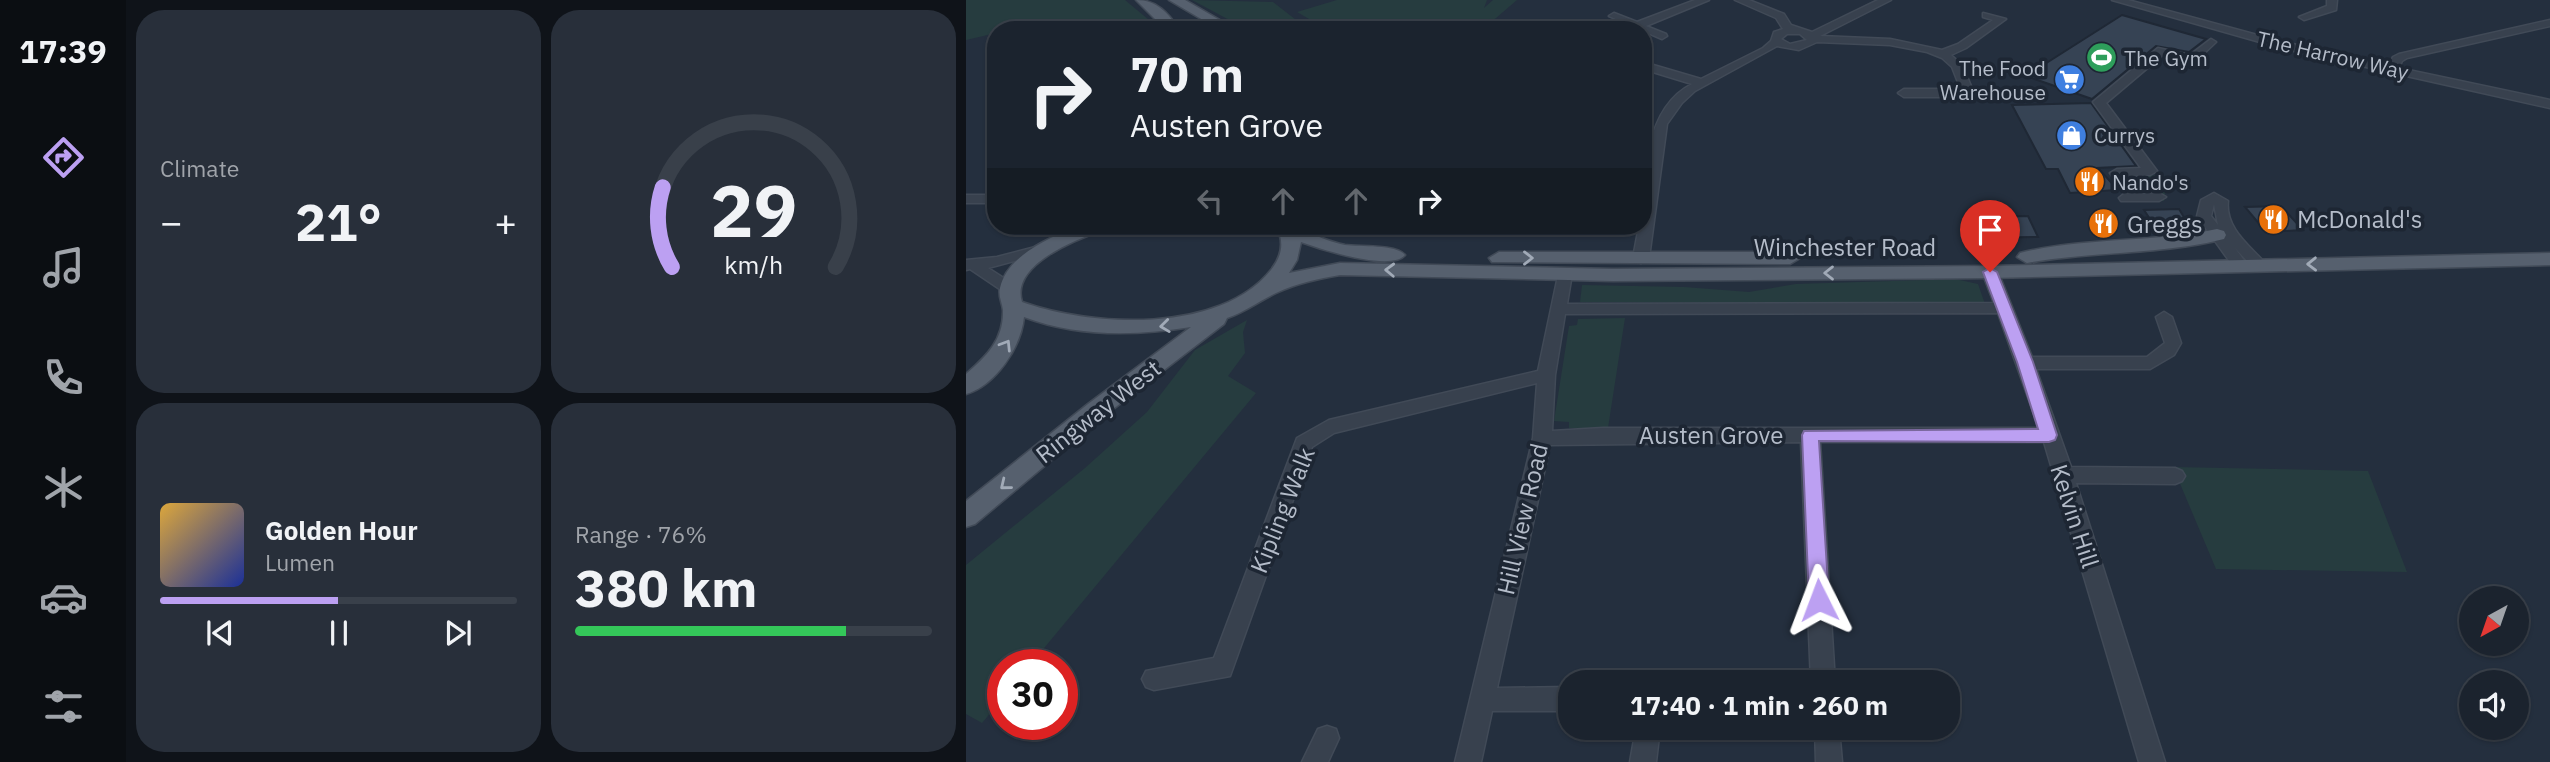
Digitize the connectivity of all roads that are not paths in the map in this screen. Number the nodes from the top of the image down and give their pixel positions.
1 (1142, 0) edge
2 (1175, 0) edge
3 (1704, 0) edge
4 (1740, 0) edge
5 (1886, 0) edge
6 (2117, 0) edge
7 (2332, 0) edge
8 (1987, 15) dead end
9 (1614, 16) dead end
10 (2304, 17) dead end
11 (1164, 21) edge
12 (1214, 21) edge
13 (1626, 21) edge
14 (1650, 21) edge
15 (2550, 23) edge
16 (1652, 32) edge
17 (1826, 35) junction
18 (1662, 36) dead end
19 (1794, 37) junction
20 (2211, 42) dead end
21 (1943, 54) junction
22 (1652, 68) edge
23 (2393, 69) junction
24 (1701, 83) junction
25 (1905, 93) dead end
26 (2550, 104) edge
27 (1652, 163) edge
28 (2159, 197) dead end
29 (966, 199) edge
30 (987, 199) edge
31 (1075, 235) edge
32 (1288, 235) edge
33 (1299, 235) edge
34 (1643, 235) edge
35 (2217, 235) junction
36 (2550, 245) edge
37 (1043, 249) junction
38 (2027, 257) junction
39 (1641, 258) junction
40 (2244, 258) junction
41 (2550, 259) edge
42 (970, 265) edge
43 (1990, 272) junction
44 (1564, 274) junction
45 (1270, 288) junction
46 (1011, 298) junction
47 (2004, 308) junction
48 (1559, 309) junction
49 (1231, 310) junction
50 (2164, 317) dead end
51 (2025, 362) junction
52 (1546, 375) junction
53 (966, 386) edge
54 (1810, 435) junction
55 (2049, 435) junction
56 (1542, 438) junction
57 (2063, 475) junction
58 (2175, 476) dead end
59 (966, 516) edge
60 (1823, 670) edge
61 (1154, 679) dead end
62 (1558, 699) edge
63 (1481, 700) junction
64 (1327, 738) dead end
65 (1646, 740) edge
66 (1827, 740) edge
67 (1315, 762) edge
68 (1468, 762) edge
69 (1643, 762) edge
70 (1829, 762) edge
71 (2152, 762) edge

1 - 11 main road
2 - 12 main road
3 - 14 street
4 - 19 street
5 - 17 street
6 - 23 street, The Harrow Way
7 - 10 street
8 - 21 street
9 - 13 street
15 - 23 street
16 - 18 street
17 - 19 street
17 - 21 street
19 - 19 street
19 - 24 street
20 - 28 street
21 - 25 street
22 - 24 street
23 - 26 street, The Harrow Way
24 - 27 street
29 - 30 street
31 - 37 main road
32 - 45 main road
33 -> 39 main road, Winchester Road
34 - 39 street
35 - 38 main road
35 - 40 street
35 - 40 street
36 - 40 main road, Winchester Road
37 - 42 street
37 - 46 main road
38 - 39 main road, Winchester Road
38 - 40 main road, Winchester Road
41 -> 40 main road, Winchester Road
40 - 43 main road, Winchester Road
42 - 46 street
43 -> 44 main road, Winchester Road
43 - 47 street, Kelvin Hill
44 -> 45 main road, Winchester Road
44 - 48 street, Hill View Road
45 - 49 main road, Winchester Road
49 -> 46 main road, Winchester Road
53 -> 46 main road
47 - 48 street
47 - 51 street, Kelvin Hill
48 - 52 street, Hill View Road
49 -> 59 main road, Ringway West
50 - 51 street
51 - 55 street, Kelvin Hill
52 - 56 street, Hill View Road
52 - 61 street, Kipling Walk
54 - 55 street, Austen Grove
54 - 56 street, Austen Grove
54 - 60 street
55 - 57 street, Kelvin Hill
56 - 63 street, Hill View Road
57 - 58 street
57 - 71 street, Kelvin Hill
62 - 63 street
63 - 68 street, Hill View Road
64 - 67 street
65 - 69 street
66 - 70 street

